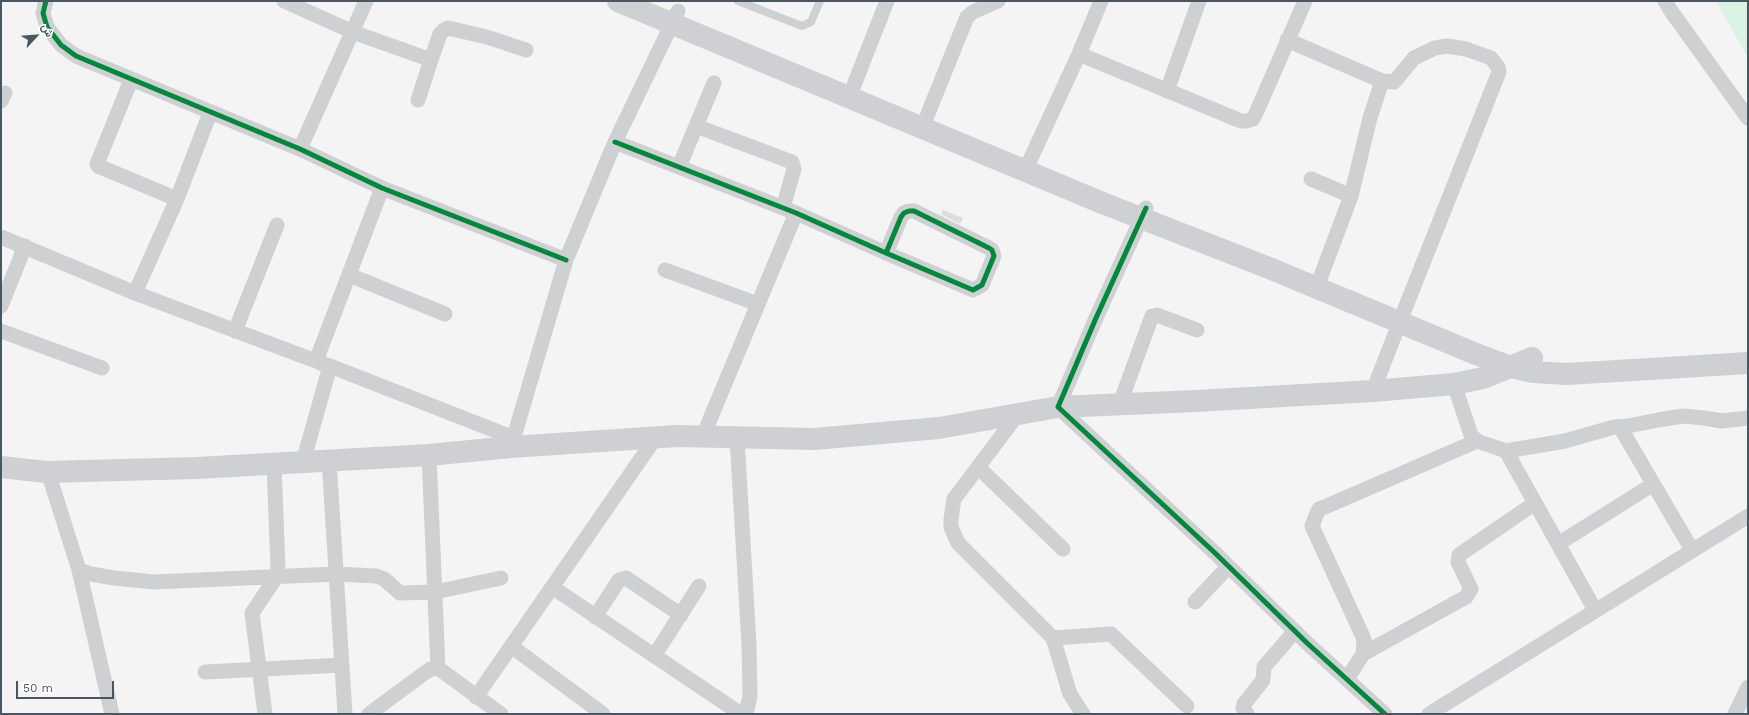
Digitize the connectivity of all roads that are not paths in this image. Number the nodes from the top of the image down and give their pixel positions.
1 (46, 1) edge
2 (284, 1) edge
3 (366, 1) edge
4 (618, 1) edge
5 (653, 1) edge
6 (738, 1) edge
7 (820, 1) edge
8 (887, 1) edge
9 (998, 1) edge
10 (1101, 1) edge
11 (1198, 1) edge
12 (1305, 1) edge
13 (1665, 1) edge
14 (677, 12) edge
15 (353, 32) junction
16 (1287, 40) junction
17 (526, 50) dead end
18 (1079, 54) junction
19 (431, 60) junction
20 (131, 80) junction
21 (1382, 82) junction
22 (714, 83) dead end
23 (854, 85) junction
24 (1167, 91) junction
25 (418, 100) dead end
26 (210, 113) junction
27 (927, 116) junction
28 (1748, 118) edge
29 (696, 126) junction
30 (615, 142) junction
31 (300, 150) junction
32 (1027, 166) junction
33 (679, 167) junction
34 (1311, 179) dead end
35 (382, 188) junction
36 (1351, 196) junction
37 (177, 199) junction
38 (789, 211) junction
39 (1144, 213) junction
40 (277, 225) dead end
41 (1, 236) edge
42 (25, 246) junction
43 (886, 253) junction
44 (566, 260) junction
45 (665, 270) dead end
46 (349, 275) junction
47 (1321, 276) junction
48 (135, 293) junction
49 (758, 304) junction
50 (1, 306) edge
51 (445, 314) dead end
52 (1402, 316) junction
53 (1197, 330) dead end
54 (1, 331) edge
55 (235, 331) junction
56 (1748, 350) edge
57 (1532, 358) junction
58 (316, 361) junction
59 (1748, 363) edge
60 (330, 366) junction
61 (1511, 367) junction
62 (102, 368) dead end
63 (1454, 384) junction
64 (1373, 391) junction
65 (1119, 406) junction
66 (1058, 407) junction
67 (1018, 414) junction
68 (1748, 418) edge
69 (1620, 427) junction
70 (703, 436) junction
71 (737, 437) junction
72 (656, 438) junction
73 (1477, 441) junction
74 (513, 443) junction
75 (1506, 451) junction
76 (429, 454) junction
77 (329, 460) junction
78 (303, 462) junction
79 (274, 464) junction
80 (1, 467) edge
81 (978, 467) junction
82 (48, 472) junction
83 (1652, 484) junction
84 (1535, 503) junction
85 (1748, 516) edge
86 (1558, 544) junction
87 (1064, 549) dead end
88 (1692, 550) junction
89 (1228, 567) junction
90 (78, 570) junction
91 (336, 574) junction
92 (277, 576) junction
93 (501, 578) dead end
94 (699, 586) dead end
95 (552, 588) junction
96 (435, 592) junction
97 (1195, 602) dead end
98 (1595, 610) junction
99 (681, 615) junction
100 (595, 617) junction
101 (1295, 631) junction
102 (1053, 638) junction
103 (511, 646) junction
104 (1363, 654) junction
105 (654, 656) junction
106 (342, 665) junction
107 (438, 668) junction
108 (259, 669) junction
109 (205, 672) dead end
110 (1346, 679) junction
111 (1748, 686) edge
112 (476, 697) junction
113 (1187, 706) dead end
114 (112, 714) edge
115 (265, 714) edge
116 (345, 714) edge
117 (369, 714) edge
118 (501, 714) edge
119 (603, 714) edge
120 (741, 714) edge
121 (746, 714) edge
122 (1083, 714) edge
123 (1247, 714) edge
124 (1385, 714) edge
125 (1429, 714) edge
126 (1734, 714) edge

1 - 20 street
2 - 15 street
3 - 15 street
4 - 14 main road
5 - 14 main road
6 - 7 lane
8 - 23 street
9 - 27 street
10 - 18 street
11 - 24 street
12 - 16 street
13 - 28 street
14 - 23 main road
14 - 30 street
14 - 32 main road
15 - 19 street
15 - 31 street
16 - 21 street
16 - 24 street
17 - 19 street
18 - 24 street
18 - 32 street
19 - 25 street
20 - 26 street
20 - 37 street
21 - 36 street
21 - 52 street
22 - 29 street
23 - 27 main road
26 - 31 street
26 - 37 street
27 - 32 main road
29 - 33 street
29 - 38 street
30 - 33 street
30 - 44 street
31 - 35 street
32 - 39 main road
33 - 38 street
34 - 36 street
35 - 44 street
35 - 46 street
36 - 47 street
37 - 48 street
38 - 43 street
38 - 49 street
39 - 47 main road
39 - 52 main road
39 - 66 street
40 - 55 street
41 - 42 street
42 - 48 street
42 - 50 street
43 - 43 street
44 - 74 street
45 - 49 street
46 - 51 street
46 - 58 street
47 - 52 main road
48 - 55 street
49 - 70 street
52 - 57 main road
52 - 61 main road
52 - 64 street
53 - 65 street
54 - 62 street
55 - 58 street
56 - 57 main road
57 - 61 main road
58 - 60 street
59 - 61 main road
60 - 74 street
60 - 78 street
61 - 63 main road
63 - 64 main road
63 - 73 street
64 - 65 main road
65 - 66 main road
66 - 67 main road
66 - 89 street
67 - 71 main road
67 - 81 street
68 - 69 street
69 - 75 street
69 - 83 street
70 - 71 main road
70 - 72 main road
71 - 121 street
72 - 74 main road
72 - 95 street
73 - 75 street
73 - 104 street
74 - 76 main road
75 - 84 street
76 - 77 main road
76 - 96 street
77 - 78 main road
77 - 91 street
78 - 79 main road
79 - 82 main road
79 - 92 street
80 - 82 main road
81 - 87 street
81 - 102 street
82 - 90 street
83 - 86 street
83 - 88 street
84 - 86 street
84 - 104 street
85 - 88 street
86 - 98 street
88 - 98 street
89 - 97 street
89 - 101 street
90 - 92 street
90 - 114 street
91 - 92 street
91 - 96 street
91 - 106 street
92 - 108 street
93 - 96 street
94 - 99 street
95 - 100 street
95 - 103 street
96 - 107 street
98 - 125 street
99 - 100 street
99 - 105 street
100 - 105 street
101 - 110 street
101 - 123 street
102 - 113 street
102 - 122 street
103 - 112 street
103 - 119 street
104 - 110 street
105 - 120 street
106 - 108 street
106 - 116 street
107 - 112 street
107 - 117 street
108 - 109 street
108 - 115 street
110 - 124 street
111 - 126 street
112 - 118 street

